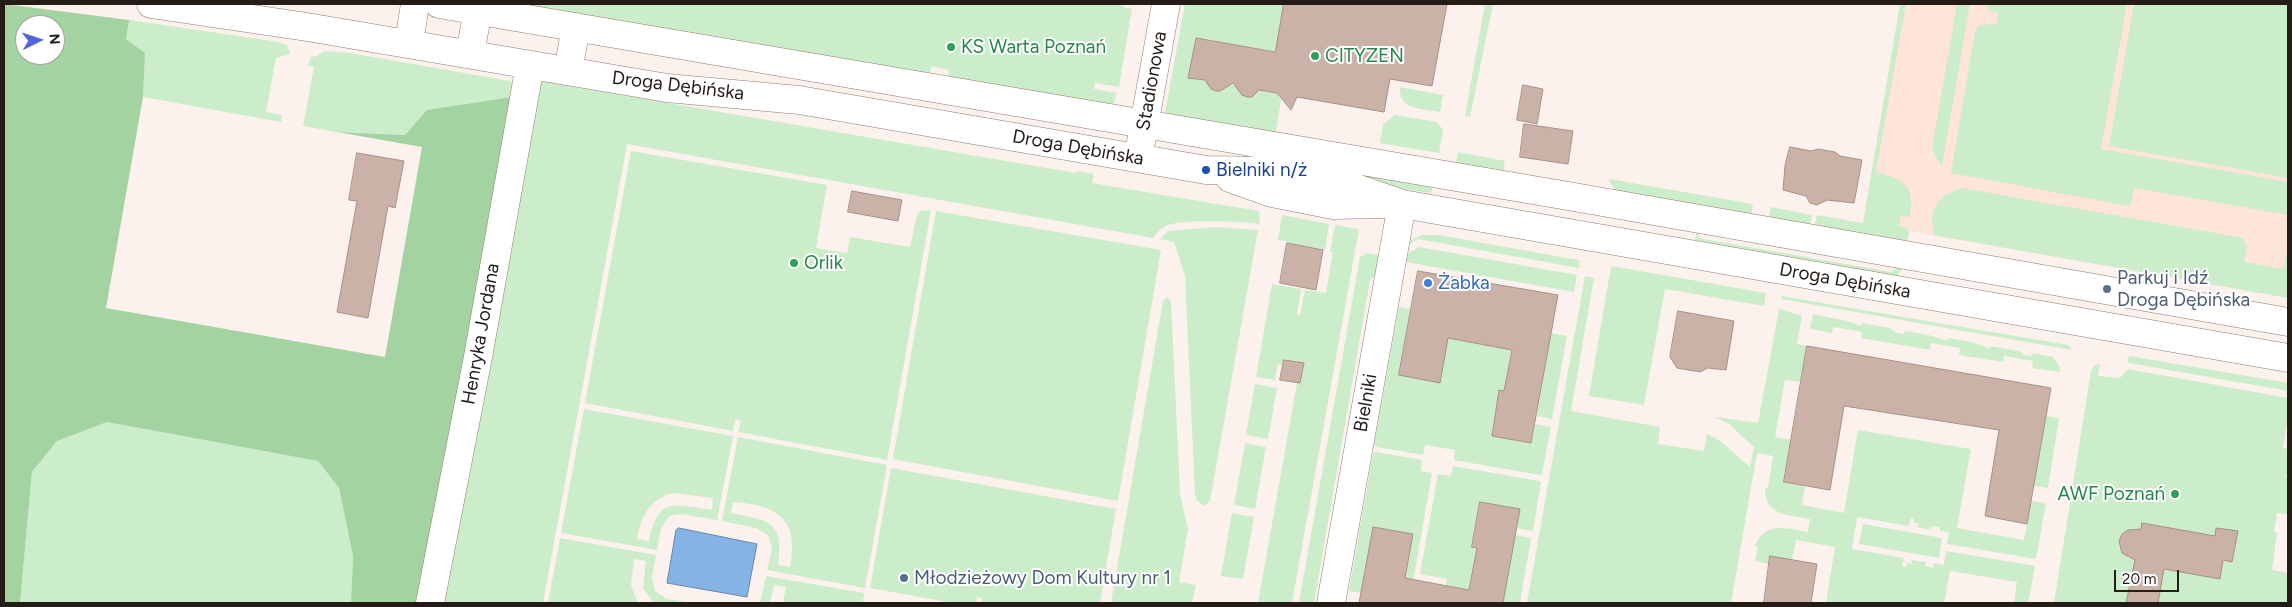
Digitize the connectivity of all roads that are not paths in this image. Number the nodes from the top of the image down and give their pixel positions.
1 (151, 4) edge
2 (415, 4) edge
3 (439, 4) edge
4 (1166, 4) edge
5 (478, 10) junction
6 (576, 27) junction
7 (409, 43) junction
8 (470, 54) junction
9 (530, 65) junction
10 (568, 71) junction
11 (1034, 104) junction
12 (1145, 123) junction
13 (1028, 139) junction
14 (1137, 158) junction
15 (1445, 174) junction
16 (1587, 199) junction
17 (1402, 204) junction
18 (1439, 210) junction
19 (1581, 235) junction
20 (1916, 257) junction
21 (1910, 292) junction
22 (2288, 322) edge
23 (2288, 358) edge
24 (430, 603) edge
25 (1331, 603) edge

1 - 7 street, Droga Dębińska
2 - 7 street
3 - 5 street
4 - 12 street, Stadionowa
5 - 6 street
5 - 8 street
6 - 10 street
6 - 11 street
7 - 8 street, Droga Dębińska
8 - 9 street, Droga Dębińska
9 - 10 street, Droga Dębińska
9 - 24 street, Henryka Jordana
10 - 13 street, Droga Dębińska
11 - 12 street
11 - 13 street
12 - 14 street, Stadionowa
12 - 15 street
13 - 14 street, Droga Dębińska
14 - 17 street, Droga Dębińska
15 - 16 street
15 - 18 street
16 - 19 street
16 - 20 street
17 - 18 street, Droga Dębińska
17 - 25 street, Bielniki
18 - 19 street, Droga Dębińska
19 - 21 street, Droga Dębińska
20 - 21 street
20 - 22 street
21 - 23 street, Droga Dębińska

